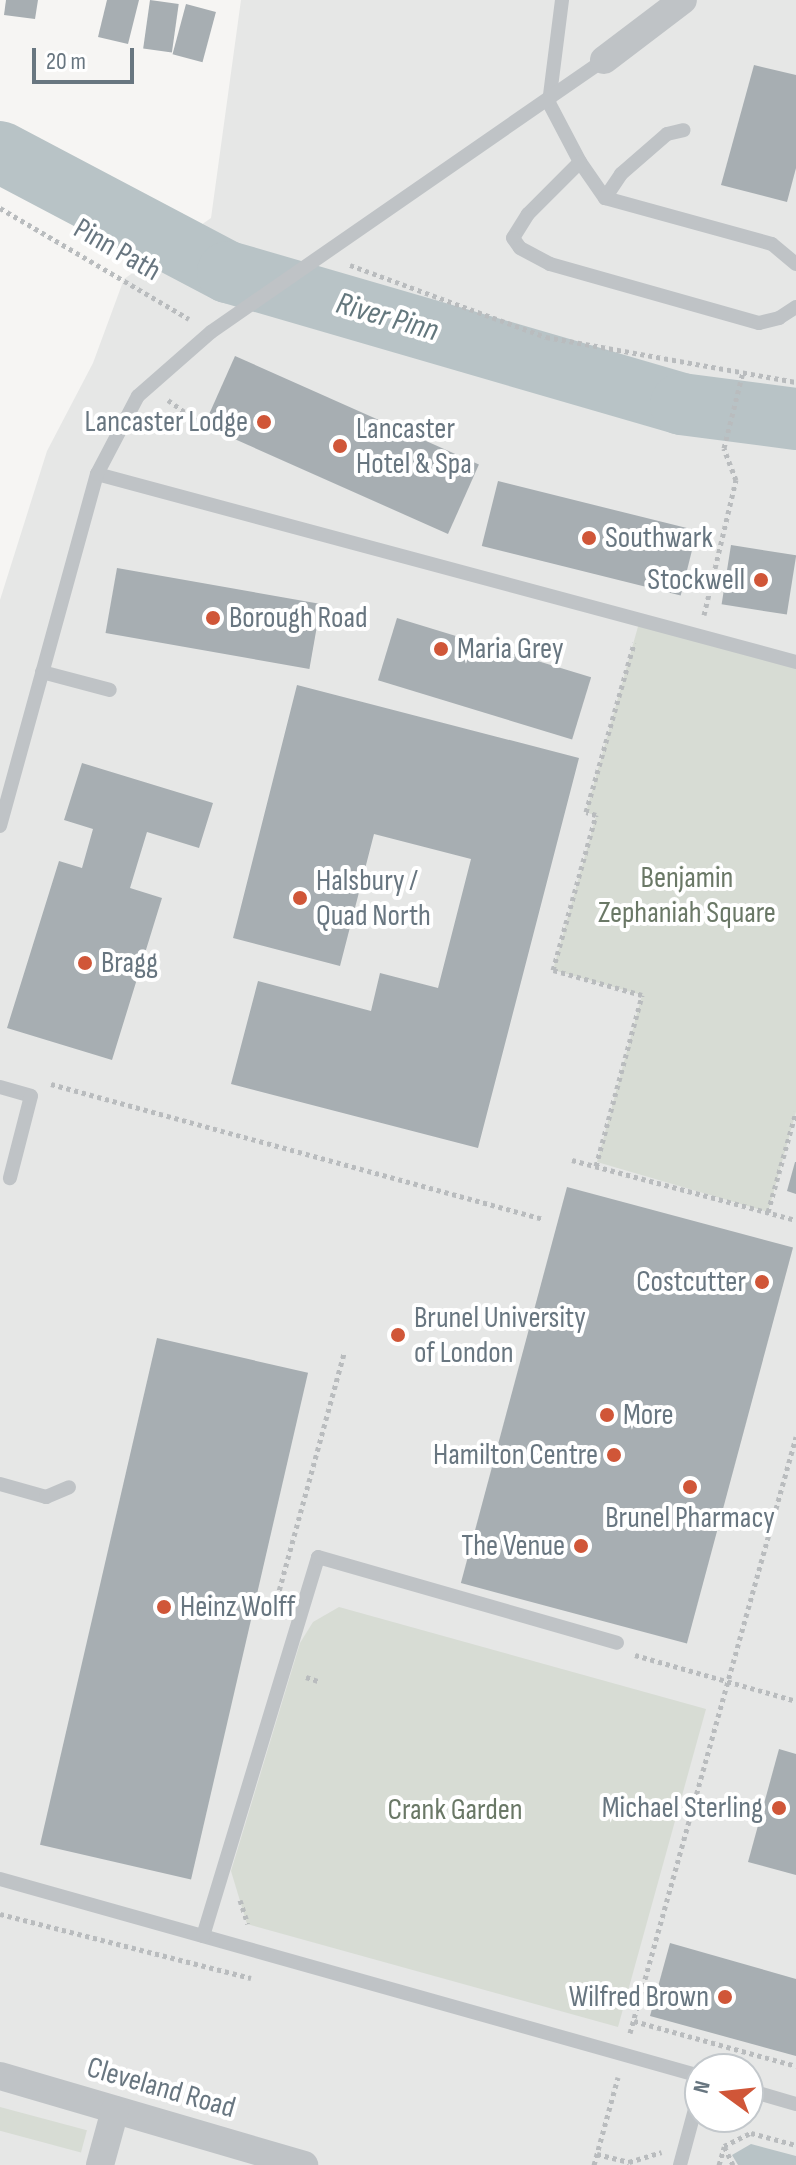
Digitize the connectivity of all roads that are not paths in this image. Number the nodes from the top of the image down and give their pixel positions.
1 (562, 0) edge
2 (683, 0) edge
3 (604, 60) joint
4 (549, 103) junction
5 (684, 130) dead end
6 (580, 162) junction
7 (605, 198) junction
8 (796, 264) edge
9 (796, 307) edge
10 (97, 474) junction
11 (796, 662) edge
12 (42, 672) junction
13 (110, 690) dead end
14 (0, 826) edge
15 (0, 1087) edge
16 (10, 1178) dead end
17 (0, 1484) edge
18 (69, 1487) dead end
19 (617, 1643) dead end
20 (0, 1879) edge
21 (203, 1936) junction
22 (684, 2072) edge
23 (0, 2076) edge
24 (764, 2095) edge
25 (796, 2104) edge
26 (115, 2110) junction
27 (689, 2133) edge
28 (100, 2165) edge
29 (304, 2165) edge
30 (680, 2165) edge

1 - 4 lane
2 - 3 street
3 - 4 lane
4 - 6 lane
4 - 10 lane
5 - 7 lane
6 - 7 lane
6 - 9 lane
7 - 8 lane
10 - 11 lane
10 - 12 lane
12 - 13 lane
12 - 14 lane
15 - 16 lane
17 - 18 lane
19 - 21 lane
20 - 21 lane
21 - 22 lane
23 - 26 street, Cleveland Road
24 - 25 lane
26 - 28 street
26 - 29 street, Cleveland Road
27 - 30 lane

